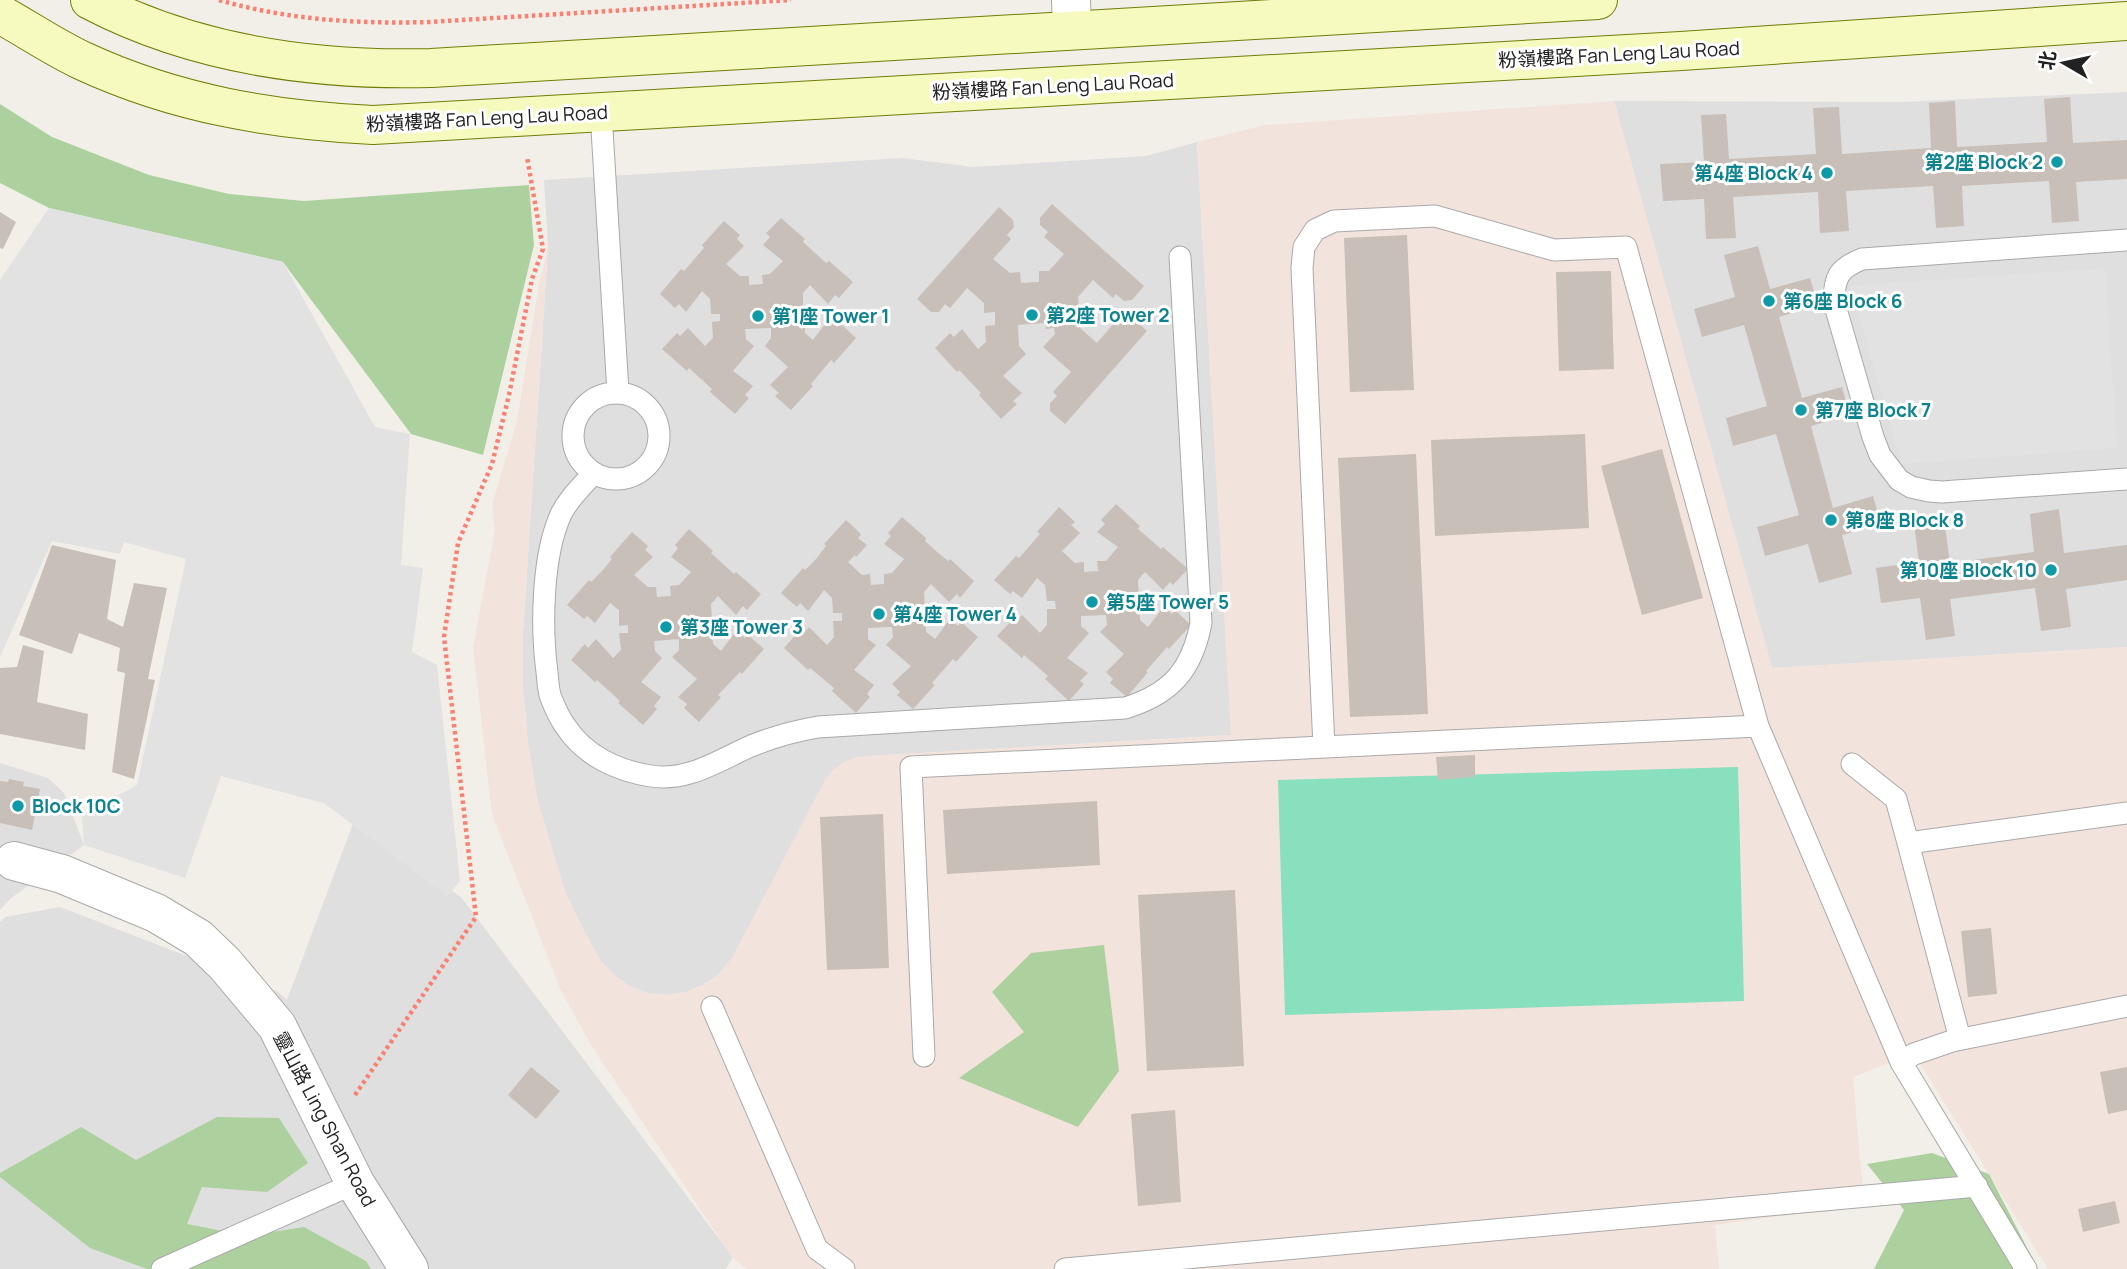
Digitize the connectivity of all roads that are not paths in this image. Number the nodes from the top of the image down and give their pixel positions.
1 (90, 0) edge
2 (1616, 0) edge
3 (1576, 1) edge
4 (0, 14) edge
5 (1072, 15) edge
6 (2127, 21) edge
7 (1619, 54) junction
8 (1568, 56) junction
9 (601, 113) junction
10 (2127, 240) edge
11 (1180, 257) dead end
12 (618, 392) junction
13 (594, 473) junction
14 (2127, 479) edge
15 (1758, 726) junction
16 (1324, 747) junction
17 (1852, 764) dead end
18 (2127, 813) edge
19 (1908, 844) junction
20 (7, 860) edge
21 (2127, 1006) edge
22 (712, 1007) dead end
23 (1961, 1039) junction
24 (924, 1056) dead end
25 (1901, 1062) junction
26 (355, 1183) junction
27 (1976, 1186) junction
28 (162, 1269) edge
29 (409, 1269) edge
30 (844, 1269) edge
31 (1065, 1269) edge
32 (2026, 1269) edge

1 - 5 street
2 - 7 street
3 - 5 street
3 - 8 street
4 - 9 street, 粉嶺樓路 Fan Leng Lau Road
6 - 7 street, 粉嶺樓路 Fan Leng Lau Road
7 - 8 street, 粉嶺樓路 Fan Leng Lau Road
8 - 9 street, 粉嶺樓路 Fan Leng Lau Road
9 - 12 lane
10 - 14 lane
11 - 13 lane
12 - 13 lane
12 - 13 lane
15 - 16 lane
15 - 16 lane
15 - 25 lane
16 - 24 lane
17 - 19 lane
18 - 19 lane
19 - 23 lane
20 - 26 street, 靈山路 Ling Shan Road
21 - 23 lane
22 - 30 lane
23 - 25 lane
25 - 27 lane
26 - 28 lane
26 - 29 street, 靈山路 Ling Shan Road
27 - 31 lane
27 - 32 lane

